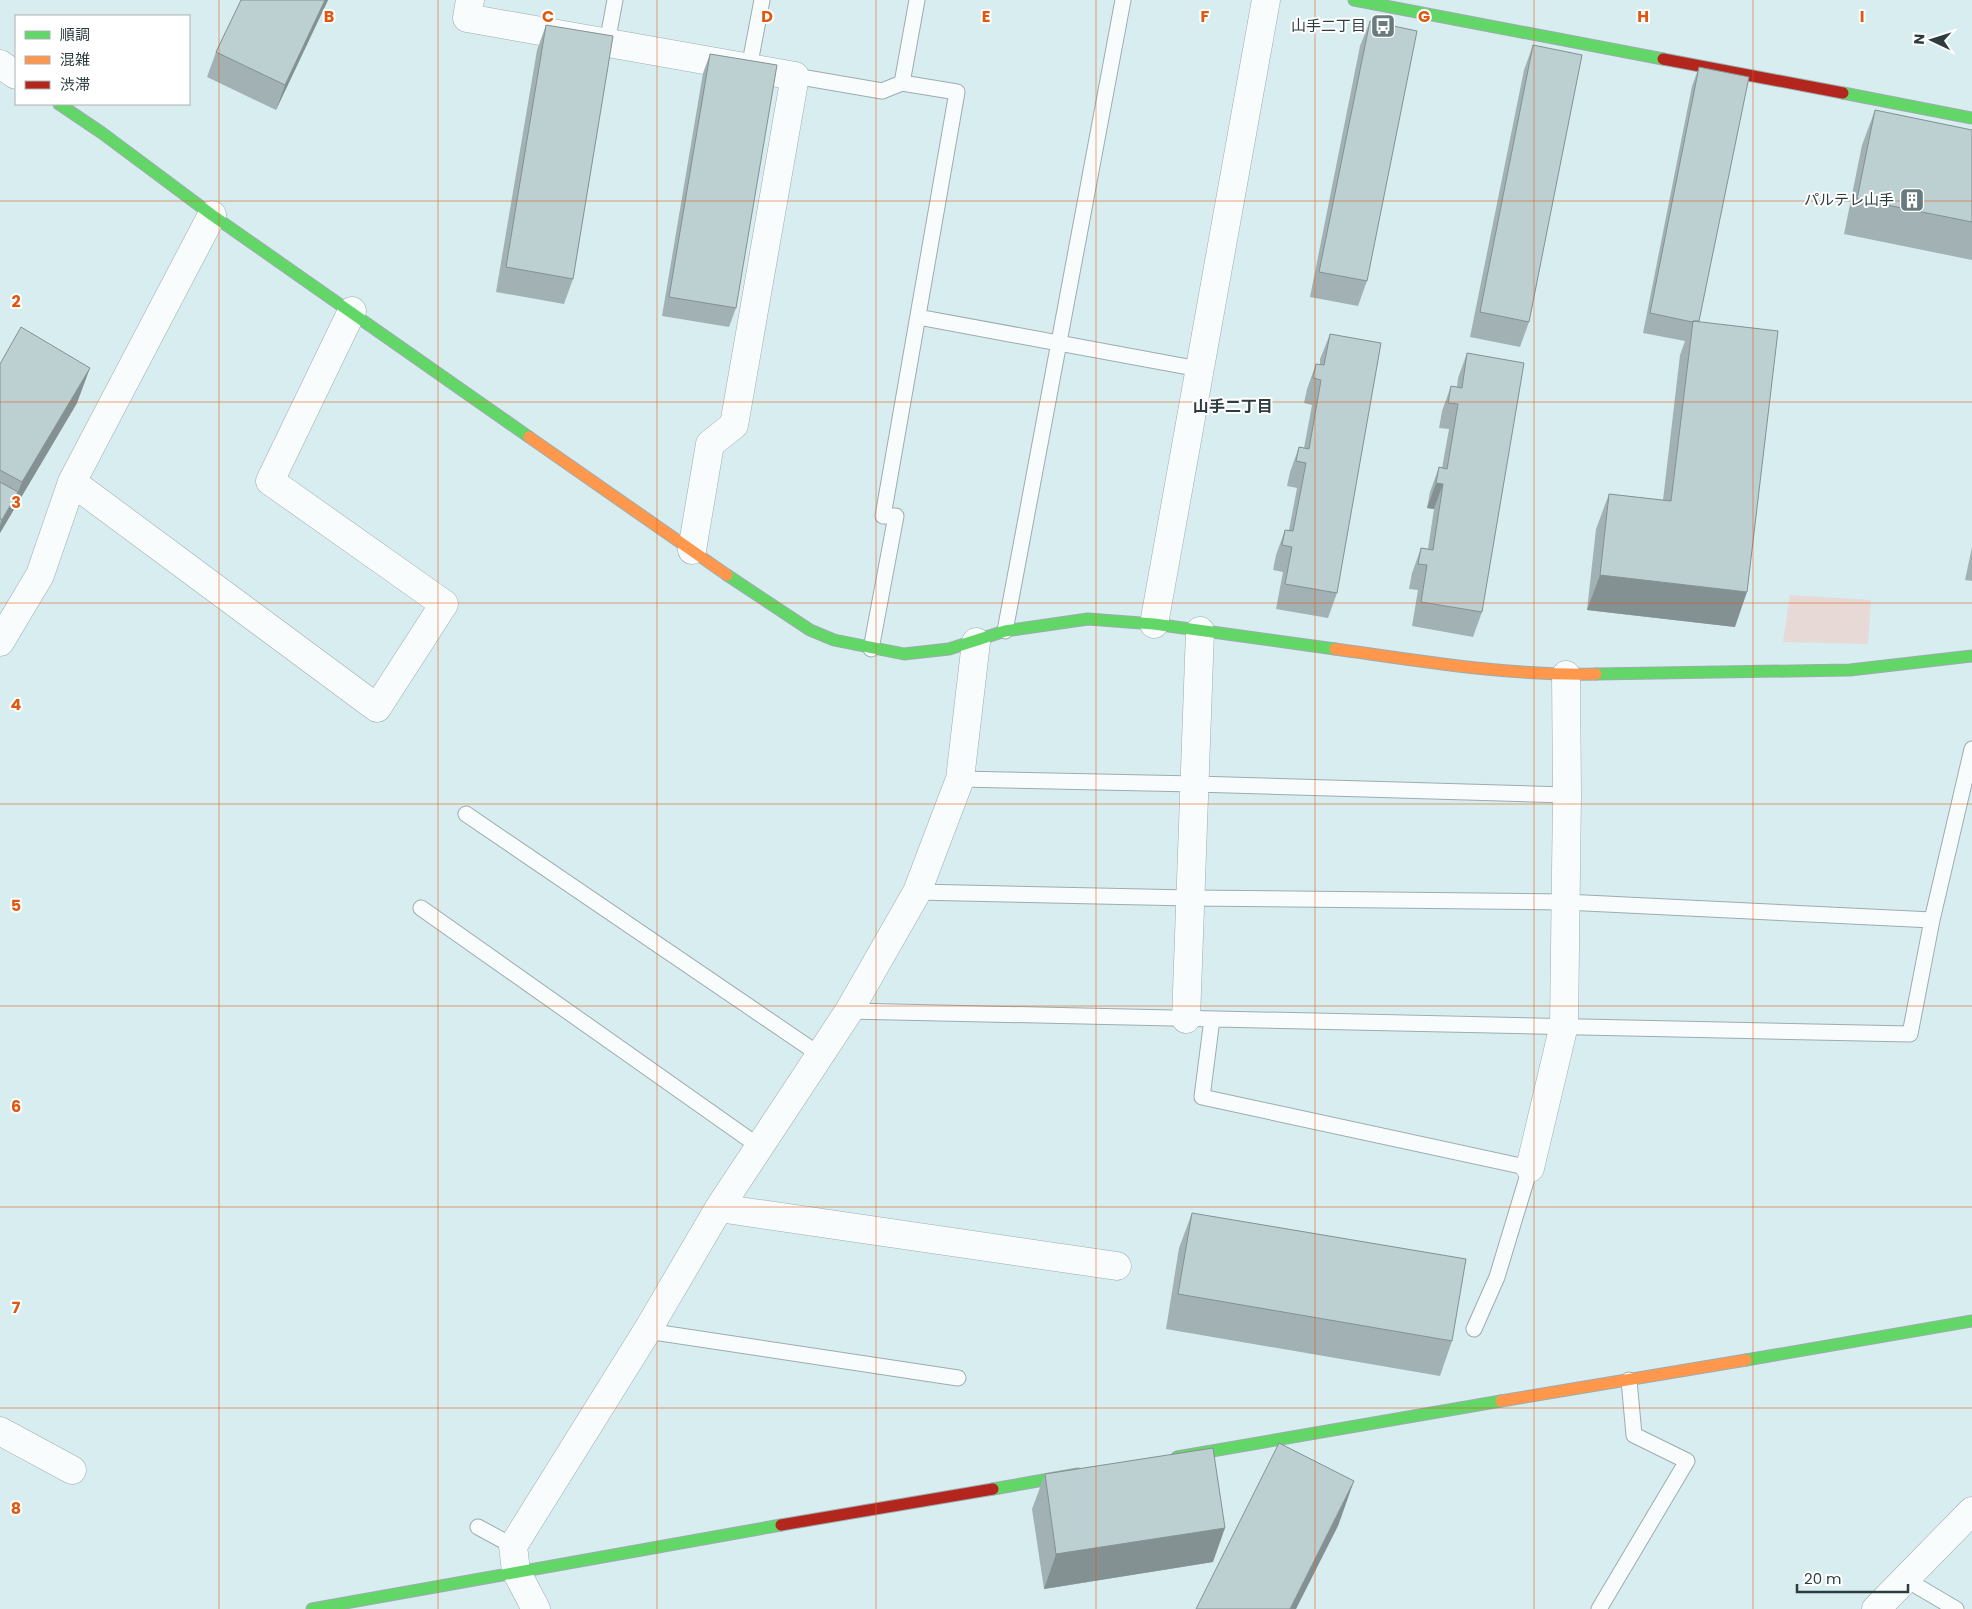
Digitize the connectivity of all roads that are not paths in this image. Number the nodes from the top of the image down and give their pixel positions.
1 (470, 0) edge
2 (615, 0) edge
3 (762, 0) edge
4 (917, 0) edge
5 (1123, 0) edge
6 (1266, 0) edge
7 (1354, 0) edge
8 (607, 43) junction
9 (0, 64) edge
10 (750, 68) junction
11 (15, 74) edge
12 (796, 76) junction
13 (902, 83) junction
14 (60, 105) edge
15 (1972, 118) edge
16 (212, 215) junction
17 (352, 311) junction
18 (918, 317) junction
19 (1059, 342) junction
20 (1199, 369) junction
21 (72, 482) junction
22 (692, 550) junction
23 (1154, 624) junction
24 (1005, 631) junction
25 (1200, 631) junction
26 (0, 642) edge
27 (976, 642) junction
28 (871, 650) junction
29 (1972, 656) edge
30 (1566, 675) junction
31 (1972, 749) edge
32 (960, 779) junction
33 (1194, 784) junction
34 (1567, 795) junction
35 (466, 814) dead end
36 (917, 892) junction
37 (1190, 898) junction
38 (1565, 902) junction
39 (420, 908) dead end
40 (1932, 920) junction
41 (849, 1011) junction
42 (1199, 1019) junction
43 (1564, 1025) junction
44 (820, 1055) junction
45 (760, 1147) junction
46 (1530, 1168) junction
47 (720, 1208) junction
48 (1117, 1266) dead end
49 (1972, 1321) edge
50 (1474, 1330) dead end
51 (647, 1331) junction
52 (958, 1378) dead end
53 (1629, 1380) junction
54 (0, 1431) edge
55 (1161, 1460) edge
56 (72, 1470) dead end
57 (1092, 1472) edge
58 (1972, 1511) edge
59 (478, 1527) dead end
60 (514, 1559) junction
61 (1905, 1579) junction
62 (312, 1609) edge
63 (536, 1609) edge
64 (1599, 1609) edge
65 (1876, 1609) edge
66 (1956, 1609) edge

1 - 8 street
2 - 8 lane
3 - 10 lane
4 - 13 lane
5 - 19 lane
6 - 20 street
7 - 15 street
8 - 10 street
9 - 11 street
10 - 12 street
12 - 13 lane
12 - 22 street
13 - 18 lane
14 - 16 street
16 - 17 street
16 - 21 street
17 - 21 street
17 - 22 street
18 - 19 lane
18 - 28 lane
19 - 20 lane
19 - 24 lane
20 - 23 street
21 - 26 street
22 - 28 street
23 - 24 street
23 - 25 street
24 - 27 street
25 - 30 street
25 - 33 street
27 - 28 street
27 - 32 street
29 - 30 street
30 - 34 street
31 - 40 lane
32 - 33 lane
32 - 36 street
33 - 34 lane
33 - 37 street
34 - 38 street
35 - 44 lane
36 - 37 lane
36 - 41 street
37 - 38 lane
37 - 42 street
38 - 40 lane
38 - 43 street
39 - 45 lane
40 - 43 lane
41 - 42 lane
41 - 44 street
42 - 43 lane
42 - 46 lane
43 - 46 street
44 - 45 street
45 - 47 street
46 - 50 lane
47 - 48 street
47 - 51 street
49 - 53 street
51 - 52 lane
51 - 60 street
53 - 55 street
53 - 64 lane
54 - 56 street
57 - 60 street
58 - 61 street
59 - 60 lane
60 - 62 street
60 - 63 street
61 - 65 street
61 - 66 lane

